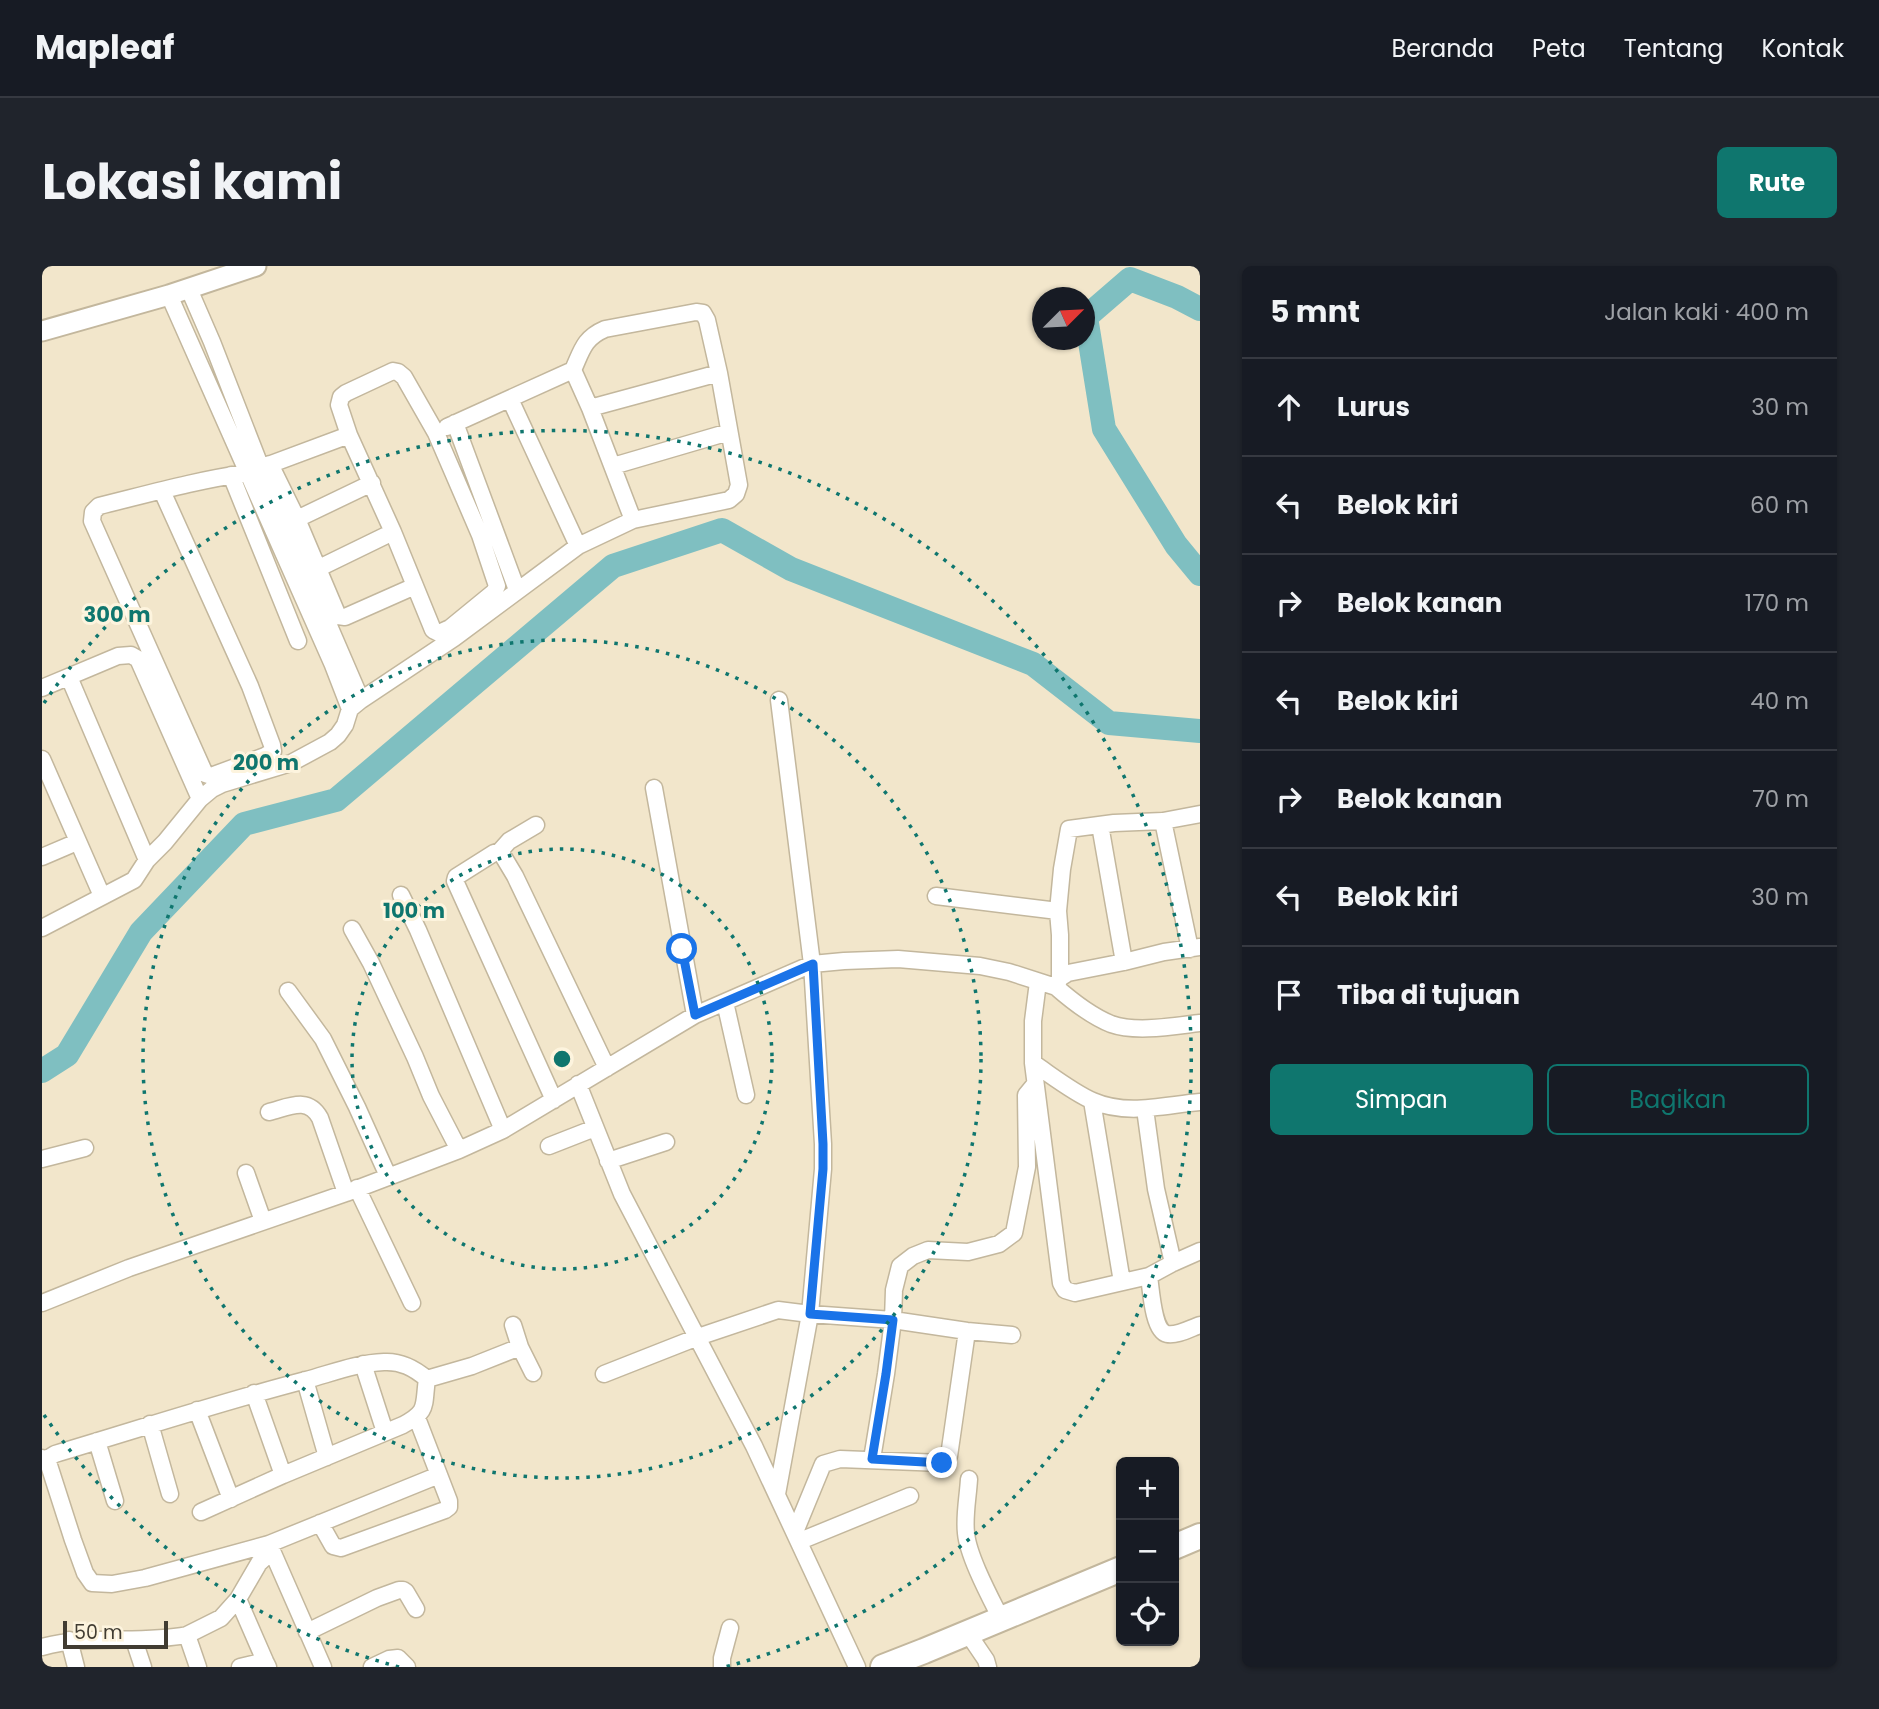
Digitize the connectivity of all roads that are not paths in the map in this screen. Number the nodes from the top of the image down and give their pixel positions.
1 (256, 266) edge
2 (189, 289) junction
3 (169, 295) junction
4 (42, 331) edge
5 (212, 342) junction
6 (193, 350) junction
7 (573, 370) junction
8 (719, 373) junction
9 (510, 400) junction
10 (590, 408) junction
11 (455, 423) junction
12 (729, 432) junction
13 (436, 433) junction
14 (349, 435) junction
15 (242, 442) junction
16 (613, 466) junction
17 (252, 470) junction
18 (372, 483) junction
19 (162, 491) junction
20 (297, 519) junction
21 (632, 520) junction
22 (393, 532) junction
23 (578, 546) junction
24 (317, 569) junction
25 (415, 586) junction
26 (517, 590) junction
27 (298, 641) dead end
28 (69, 677) junction
29 (42, 688) edge
30 (779, 700) dead end
31 (356, 704) junction
32 (42, 759) edge
33 (47, 785) edge
34 (654, 788) dead end
35 (200, 799) junction
36 (1200, 814) edge
37 (1163, 821) junction
38 (536, 825) dead end
39 (1100, 825) junction
40 (77, 842) junction
41 (500, 851) junction
42 (42, 857) edge
43 (147, 860) junction
44 (401, 895) dead end
45 (102, 896) junction
46 (936, 897) dead end
47 (1058, 911) junction
48 (42, 928) edge
49 (352, 929) dead end
50 (1195, 948) edge
51 (1124, 962) junction
52 (813, 964) junction
53 (1038, 982) junction
54 (1058, 982) junction
55 (288, 991) dead end
56 (725, 1002) junction
57 (695, 1015) junction
58 (1200, 1023) edge
59 (1033, 1063) junction
60 (607, 1068) junction
61 (578, 1084) junction
62 (1035, 1084) junction
63 (746, 1095) dead end
64 (554, 1100) junction
65 (1092, 1101) junction
66 (1200, 1102) edge
67 (1145, 1109) junction
68 (269, 1112) dead end
69 (595, 1128) junction
70 (503, 1129) junction
71 (666, 1142) dead end
72 (549, 1146) dead end
73 (85, 1148) dead end
74 (459, 1150) junction
75 (42, 1159) edge
76 (608, 1161) junction
77 (246, 1173) dead end
78 (388, 1176) junction
79 (351, 1191) junction
80 (262, 1221) junction
81 (1200, 1251) edge
82 (1173, 1263) junction
83 (1149, 1276) junction
84 (1122, 1282) junction
85 (42, 1303) edge
86 (412, 1303) dead end
87 (810, 1314) junction
88 (893, 1320) junction
89 (513, 1325) dead end
90 (1200, 1325) edge
91 (967, 1331) junction
92 (1012, 1335) dead end
93 (698, 1337) junction
94 (520, 1347) junction
95 (363, 1364) junction
96 (533, 1373) dead end
97 (604, 1374) dead end
98 (305, 1380) junction
99 (427, 1380) junction
100 (254, 1393) junction
101 (197, 1410) junction
102 (417, 1418) junction
103 (150, 1424) junction
104 (384, 1432) junction
105 (97, 1441) junction
106 (327, 1457) junction
107 (45, 1458) edge
108 (872, 1459) junction
109 (283, 1475) junction
110 (439, 1475) junction
111 (969, 1479) dead end
112 (777, 1493) junction
113 (170, 1494) dead end
114 (910, 1496) dead end
115 (231, 1499) junction
116 (115, 1501) dead end
117 (201, 1512) dead end
118 (320, 1523) junction
119 (797, 1536) junction
120 (1200, 1536) edge
121 (1179, 1545) edge
122 (270, 1547) junction
123 (1116, 1571) edge
124 (238, 1600) junction
125 (416, 1609) dead end
126 (1001, 1619) junction
127 (730, 1628) dead end
128 (307, 1632) junction
129 (967, 1632) junction
130 (187, 1634) junction
131 (69, 1640) junction
132 (135, 1640) junction
133 (42, 1647) edge
134 (266, 1664) edge
135 (76, 1667) edge
136 (143, 1667) edge
137 (198, 1667) edge
138 (240, 1667) edge
139 (323, 1667) edge
140 (372, 1667) edge
141 (407, 1667) edge
142 (722, 1667) edge
143 (857, 1667) edge
144 (883, 1667) edge
145 (988, 1667) edge

1 - 2 street
2 - 3 street
2 - 5 street
3 - 4 street
3 - 6 street
5 - 6 street
5 - 15 street
6 - 15 street
7 - 8 street
7 - 9 street
7 - 10 street
8 - 10 street
8 - 12 street
9 - 11 street
9 - 23 street
10 - 16 street
11 - 13 street
11 - 26 street
12 - 16 street
12 - 21 street
13 - 14 street
13 - 25 street
14 - 17 street
14 - 18 street
15 - 17 street
16 - 21 street
17 - 19 street
17 - 20 street
17 - 27 street
17 - 31 street
18 - 20 street
18 - 22 street
19 - 19 street
20 - 24 street
21 - 23 street
22 - 24 street
22 - 25 street
23 - 26 street
24 - 25 street
26 - 31 street
28 - 29 street
28 - 35 street
28 - 43 street
30 - 52 street
31 - 35 street
32 - 33 street
33 - 40 street
34 - 57 street
35 - 43 street
36 - 37 street
37 - 39 street
37 - 50 street
38 - 41 street
39 - 47 street
39 - 51 street
40 - 42 street
40 - 45 street
41 - 60 street
41 - 64 street
43 - 45 street
44 - 70 street
45 - 48 street
46 - 47 street
47 - 54 street
49 - 74 street
50 - 51 street
51 - 54 street
52 - 53 street
52 - 56 street
52 - 87 street
53 - 54 street
53 - 59 street
54 - 58 street
55 - 78 street
56 - 57 street
56 - 63 street
57 - 60 street
59 - 62 street
59 - 65 street
60 - 61 street
61 - 64 street
61 - 69 street
62 - 84 street
62 - 88 street
64 - 70 street
65 - 67 street
65 - 84 street
66 - 67 street
67 - 82 street
68 - 79 street
69 - 72 street
69 - 76 street
70 - 74 street
71 - 76 street
73 - 75 street
74 - 78 street
76 - 93 street
77 - 80 street
78 - 79 street
79 - 80 street
79 - 86 street
80 - 85 street
81 - 82 street
82 - 83 street
83 - 84 street
83 - 90 street
87 - 88 street
87 - 93 street
87 - 112 street
88 - 91 street
88 - 108 street
89 - 94 street
91 - 92 street
91 - 108 street
93 - 97 street
93 - 112 street
94 - 96 street
94 - 99 street
95 - 98 street
95 - 99 street
95 - 104 street
98 - 100 street
98 - 106 street
99 - 102 street
100 - 101 street
100 - 109 street
101 - 103 street
101 - 115 street
102 - 104 street
102 - 110 street
103 - 105 street
103 - 113 street
104 - 106 street
105 - 107 street
105 - 116 street
106 - 109 street
107 - 122 street
108 - 119 street
109 - 115 street
110 - 118 street
110 - 118 street
111 - 126 street
112 - 119 street
114 - 119 street
115 - 117 street
118 - 122 street
119 - 143 street
120 - 121 main road
122 - 124 street
122 - 128 street
123 - 126 main road
124 - 130 street
124 - 134 street
125 - 128 street
126 - 129 main road
127 - 142 street
128 - 139 street
129 - 144 main road
129 - 145 street
130 - 132 street
130 - 137 street
131 - 132 street
131 - 133 street
131 - 135 street
132 - 136 street
134 - 138 street
140 - 141 street

